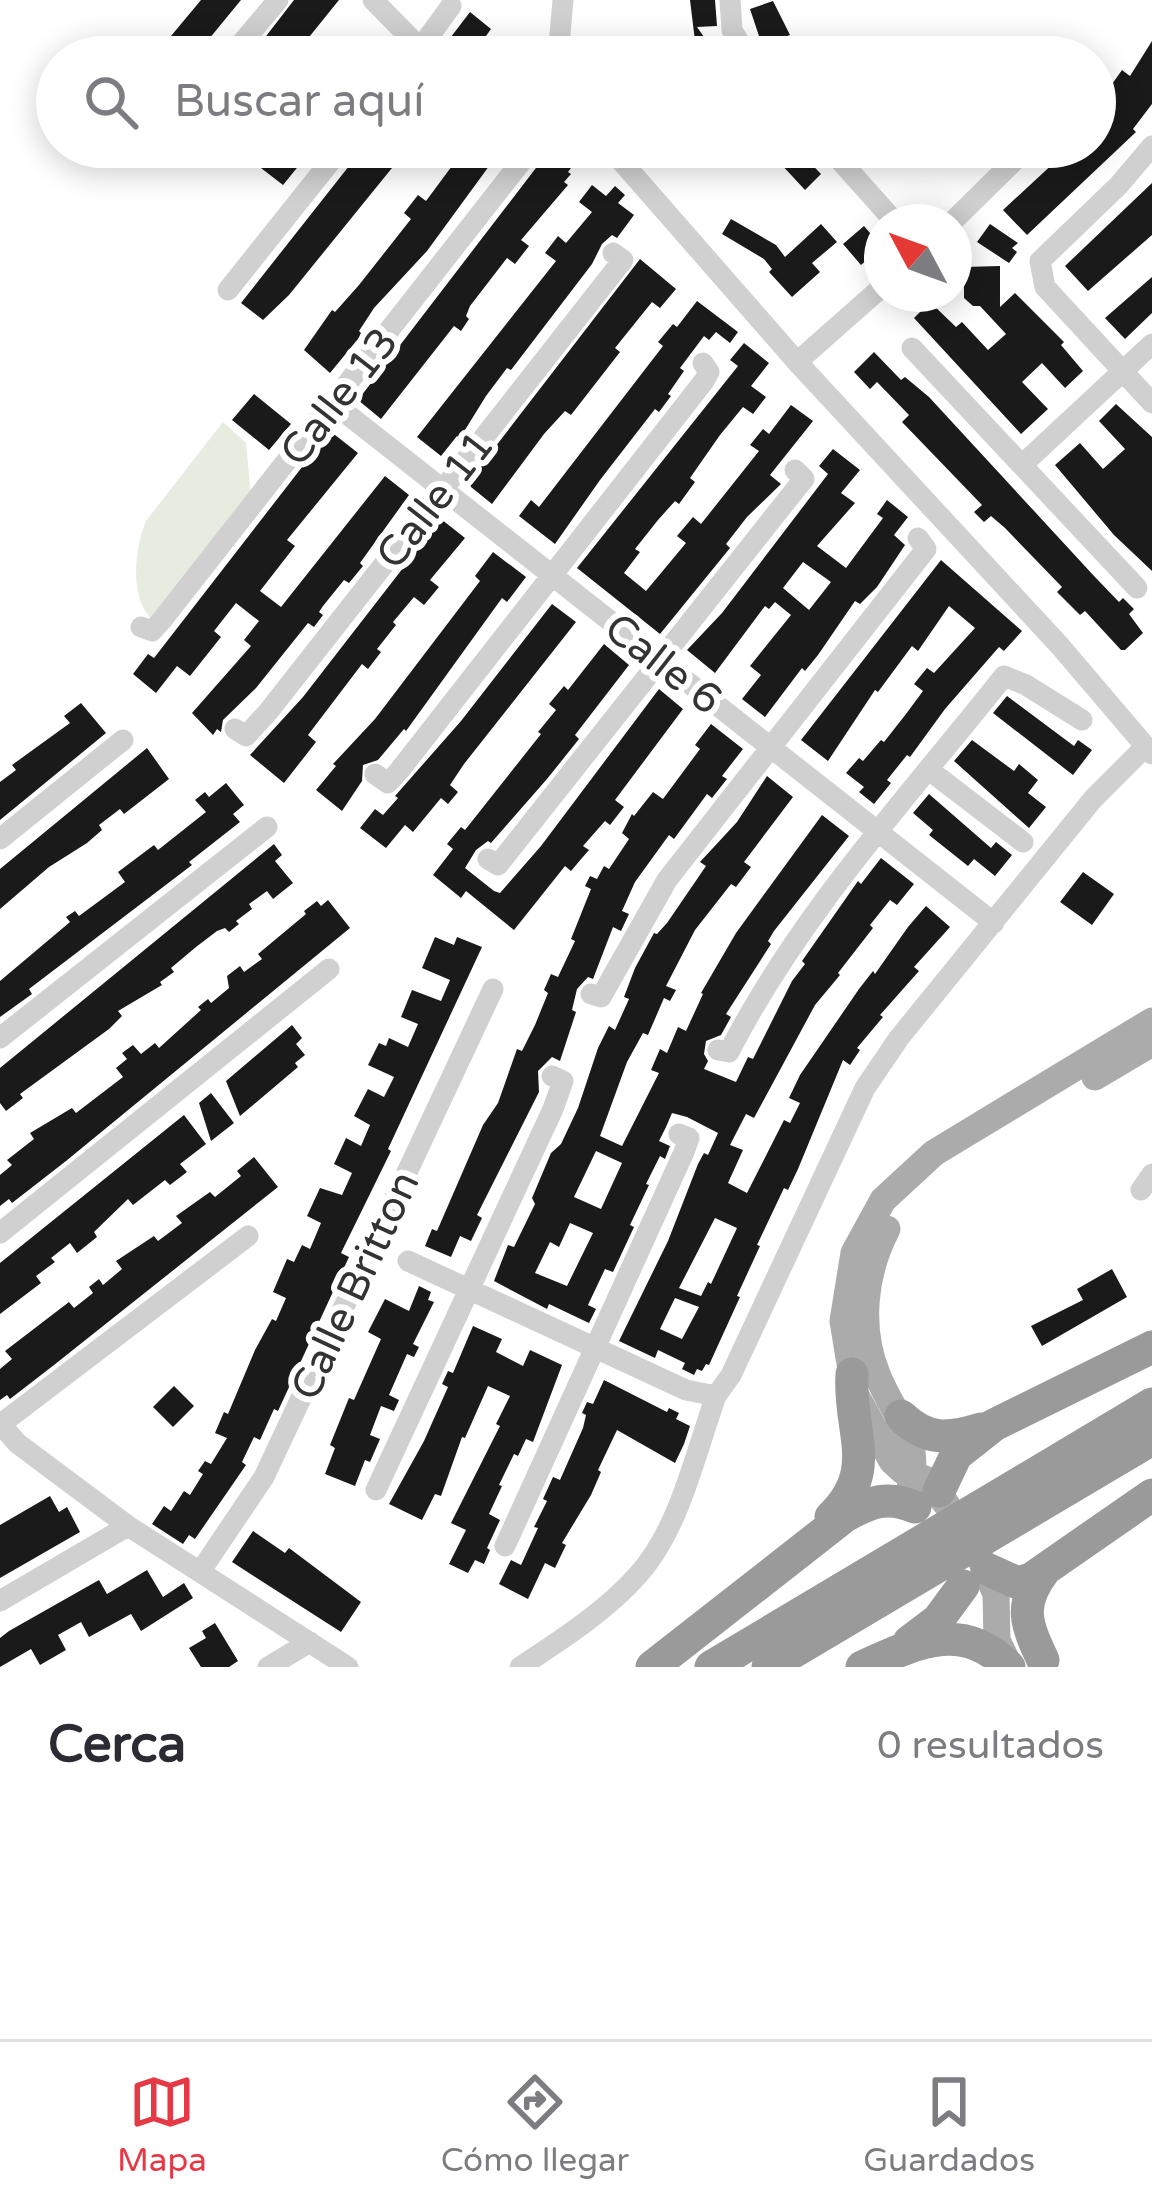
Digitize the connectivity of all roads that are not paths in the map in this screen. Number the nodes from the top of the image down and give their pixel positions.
1 (278, 0) edge
2 (373, 0) edge
3 (563, 0) edge
4 (730, 0) edge
5 (452, 6) dead end
6 (248, 36) edge
7 (403, 36) edge
8 (430, 36) edge
9 (560, 36) edge
10 (736, 36) edge
11 (1152, 146) edge
12 (325, 168) edge
13 (516, 168) edge
14 (627, 168) edge
15 (847, 168) edge
16 (1007, 168) edge
17 (879, 204) edge
18 (970, 204) edge
19 (613, 253) dead end
20 (228, 290) dead end
21 (864, 303) edge
22 (1152, 344) edge
23 (912, 348) dead end
24 (797, 362) junction
25 (703, 364) dead end
26 (1124, 373) junction
27 (333, 403) junction
28 (1152, 403) edge
29 (1022, 465) junction
30 (795, 470) dead end
31 (442, 489) junction
32 (918, 538) dead end
33 (551, 574) junction
34 (1136, 588) dead end
35 (140, 626) dead end
36 (661, 661) junction
37 (1082, 720) dead end
38 (235, 729) dead end
39 (123, 740) dead end
40 (770, 747) junction
41 (1149, 750) edge
42 (929, 770) junction
43 (375, 774) dead end
44 (266, 827) dead end
45 (878, 832) junction
46 (0, 839) edge
47 (1023, 842) dead end
48 (488, 860) dead end
49 (994, 923) junction
50 (329, 969) dead end
51 (493, 989) dead end
52 (591, 994) dead end
53 (1150, 1031) edge
54 (0, 1038) edge
55 (718, 1050) dead end
56 (551, 1076) dead end
57 (679, 1134) dead end
58 (0, 1233) edge
59 (248, 1236) dead end
60 (408, 1261) dead end
61 (470, 1292) junction
62 (1152, 1347) edge
63 (596, 1350) junction
64 (852, 1374) junction
65 (716, 1396) junction
66 (1152, 1404) edge
67 (901, 1416) junction
68 (1, 1424) edge
69 (994, 1425) junction
70 (1152, 1439) edge
71 (1039, 1489) junction
72 (376, 1490) dead end
73 (922, 1491) junction
74 (1152, 1496) edge
75 (128, 1526) junction
76 (812, 1541) junction
77 (505, 1546) dead end
78 (1044, 1571) junction
79 (200, 1572) junction
80 (975, 1578) junction
81 (876, 1586) junction
82 (0, 1601) edge
83 (310, 1642) junction
84 (874, 1661) edge
85 (1027, 1665) edge
86 (268, 1667) edge
87 (348, 1667) edge
88 (520, 1667) edge
89 (652, 1667) edge
90 (711, 1667) edge
91 (768, 1667) edge

1 - 6 street
2 - 7 street
3 - 9 street
4 - 10 street
5 - 8 street
11 - 26 street
12 - 20 street
13 - 27 street, Calle 13
14 - 24 street
15 - 17 street
16 - 18 street
19 - 31 street, Calle 11
21 - 24 street
22 - 26 street
23 - 29 street
24 - 41 street
25 - 33 street
26 - 28 street
26 - 29 street
27 - 31 street, Calle 6
27 - 35 street, Calle 13
29 - 34 street
30 - 36 street
31 - 33 street, Calle 6
31 - 38 street, Calle 11
32 - 40 street
33 - 36 street, Calle 6
33 - 43 street
36 - 40 street, Calle 6
36 - 48 street
37 - 42 street
39 - 46 street
40 - 45 street, Calle 6
40 - 52 street
41 - 49 street
42 - 45 street
42 - 47 street
44 - 54 street
45 - 49 street, Calle 6
45 - 55 street
49 - 65 street
50 - 58 street
51 - 79 street, Calle Britton
53 - 64 main road
53 - 67 main road
56 - 61 street
57 - 63 street
59 - 68 street
60 - 61 street
61 - 63 street
61 - 72 street
62 - 69 highway
63 - 65 street
63 - 77 street
64 - 73 main road
64 - 76 highway
65 - 88 street
66 - 71 highway
67 - 69 highway
67 - 73 main road
68 - 75 street
69 - 73 highway
70 - 71 highway
71 - 81 highway
73 - 76 highway
73 - 80 main road
74 - 78 highway
75 - 79 street
75 - 82 street
76 - 89 highway
78 - 80 highway
78 - 85 highway
79 - 83 street
80 - 84 highway
80 - 85 main road
81 - 90 highway
81 - 91 highway
83 - 86 street
83 - 87 street
84 - 85 highway

